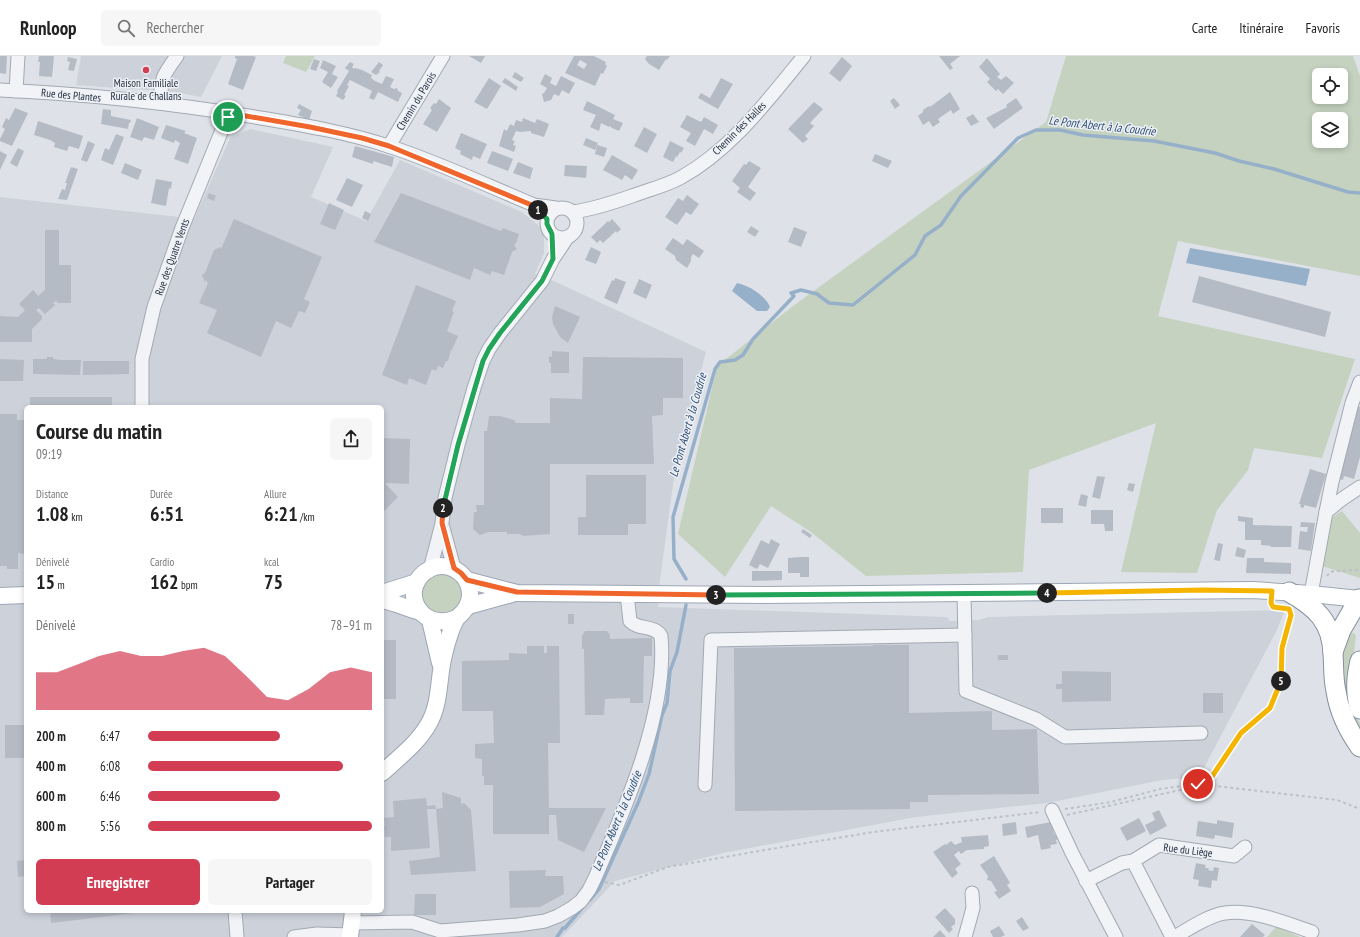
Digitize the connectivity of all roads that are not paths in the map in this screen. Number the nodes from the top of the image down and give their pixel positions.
1 (18, 56) edge
2 (177, 56) edge
3 (443, 56) edge
4 (804, 56) edge
5 (0, 90) edge
6 (16, 91) junction
7 (161, 103) junction
8 (229, 113) junction
9 (389, 146) junction
10 (534, 206) junction
11 (556, 208) junction
12 (576, 218) junction
13 (547, 219) junction
14 (552, 234) junction
15 (567, 238) junction
16 (553, 259) junction
17 (1360, 382) edge
18 (142, 405) edge
19 (1360, 487) edge
20 (1326, 512) junction
21 (442, 523) junction
22 (454, 568) junction
23 (430, 569) junction
24 (467, 580) junction
25 (417, 582) junction
26 (384, 592) edge
27 (517, 592) junction
28 (1280, 592) junction
29 (627, 594) junction
30 (964, 594) junction
31 (1316, 594) junction
32 (24, 595) edge
33 (0, 596) edge
34 (384, 600) edge
35 (1360, 600) edge
36 (468, 606) junction
37 (425, 616) junction
38 (457, 618) junction
39 (965, 635) junction
40 (1333, 652) junction
41 (1360, 661) edge
42 (440, 667) junction
43 (1360, 709) edge
44 (1201, 733) dead end
45 (1360, 747) edge
46 (384, 771) edge
47 (705, 785) dead end
48 (1057, 813) road end
49 (1245, 848) dead end
50 (1133, 861) junction
51 (1086, 881) junction
52 (972, 893) dead end
53 (235, 913) edge
54 (351, 926) edge
55 (1312, 932) dead end
56 (440, 934) edge
57 (237, 937) edge
58 (294, 937) edge
59 (964, 937) edge
60 (1116, 937) edge
61 (1174, 937) edge

1 - 6 street
2 - 7 street
3 - 9 street, Chemin du Parois
4 - 12 street, Chemin des Halles
5 - 6 street, Rue des Plantes
6 - 7 street, Rue des Plantes
7 - 8 street, Rue des Plantes
8 - 9 street, Rue des Plantes
8 - 18 street, Rue des Quatre Vents
9 - 10 street, Rue des Plantes
10 - 11 street, Rue des Plantes
10 - 13 street, Rue des Plantes
11 - 12 street
11 - 13 street
12 - 15 street
13 - 14 street
14 - 15 street
14 - 16 street
15 - 16 street
16 - 21 street
17 - 20 street
19 - 20 street
20 - 31 street
21 - 22 street
21 - 23 street
22 - 23 main road
22 - 24 main road
23 - 25 main road
24 - 27 main road
24 - 36 main road
25 - 26 main road
25 - 37 main road
27 - 29 main road
27 - 36 main road
28 - 30 main road
28 - 31 main road
28 - 40 highway
29 - 30 main road
29 - 56 street
30 - 39 street
31 - 35 main road
32 - 33 main road
34 - 37 main road
35 - 40 highway
36 - 38 main road
37 - 38 main road
37 - 42 main road
38 - 42 main road
39 - 44 street
39 - 47 street
40 - 45 highway
41 - 43 highway
42 - 46 main road
48 - 51 street
49 - 50 street, Rue du Liège
50 - 51 street, Rue du Liège
50 - 61 street
51 - 60 street
52 - 59 street
53 - 57 street
54 - 56 street
54 - 58 street
55 - 61 street

